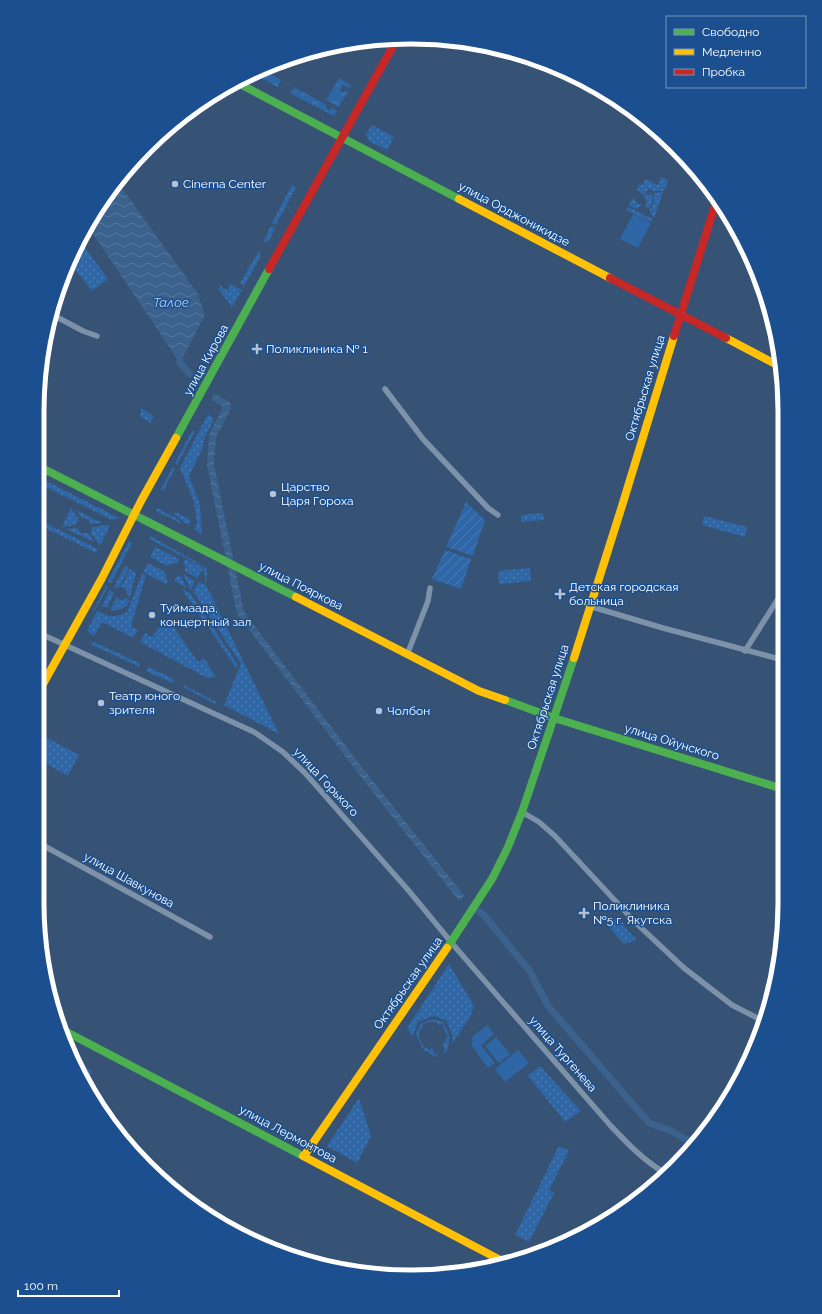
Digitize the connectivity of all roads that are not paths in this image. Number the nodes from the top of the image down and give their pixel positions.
1 (395, 45) edge
2 (243, 85) edge
3 (343, 138) junction
4 (715, 206) edge
5 (680, 314) junction
6 (57, 317) edge
7 (97, 336) dead end
8 (775, 364) edge
9 (385, 389) dead end
10 (44, 469) edge
11 (134, 515) junction
12 (498, 515) dead end
13 (430, 588) dead end
14 (778, 599) edge
15 (589, 606) junction
16 (44, 635) edge
17 (65, 645) junction
18 (745, 651) junction
19 (407, 655) junction
20 (778, 659) edge
21 (44, 683) edge
22 (554, 718) junction
23 (778, 789) edge
24 (522, 812) junction
25 (44, 846) edge
26 (210, 937) dead end
27 (451, 942) junction
28 (759, 1019) edge
29 (68, 1033) edge
30 (304, 1156) junction
31 (662, 1171) edge
32 (498, 1259) edge

1 - 3 main road, улица Кирова
2 - 3 main road, улица Орджоникидзе
3 - 5 main road, улица Орджоникидзе
3 - 11 main road, улица Кирова
4 - 5 main road, Октябрьская улица
5 - 8 main road, улица Орджоникидзе
5 - 15 main road, Октябрьская улица
6 - 7 street
9 - 12 street
10 - 11 main road, улица Пояркова
11 - 17 main road, улица Кирова
11 - 19 main road, улица Пояркова
13 - 19 street
14 - 18 street
15 - 18 street
15 - 22 main road, Октябрьская улица
16 - 17 street, улица Горького
17 - 21 main road, улица Кирова
17 - 27 street, улица Горького
18 - 20 street
19 - 22 main road, улица Пояркова
22 - 23 main road, улица Ойунского
22 - 24 main road, Октябрьская улица
24 - 27 main road, Октябрьская улица
24 - 28 street
25 - 26 street, улица Шавкунова
27 - 30 main road, Октябрьская улица
27 - 31 street, улица Тургенева
29 - 30 main road, улица Лермонтова
30 - 32 main road, улица Лермонтова

